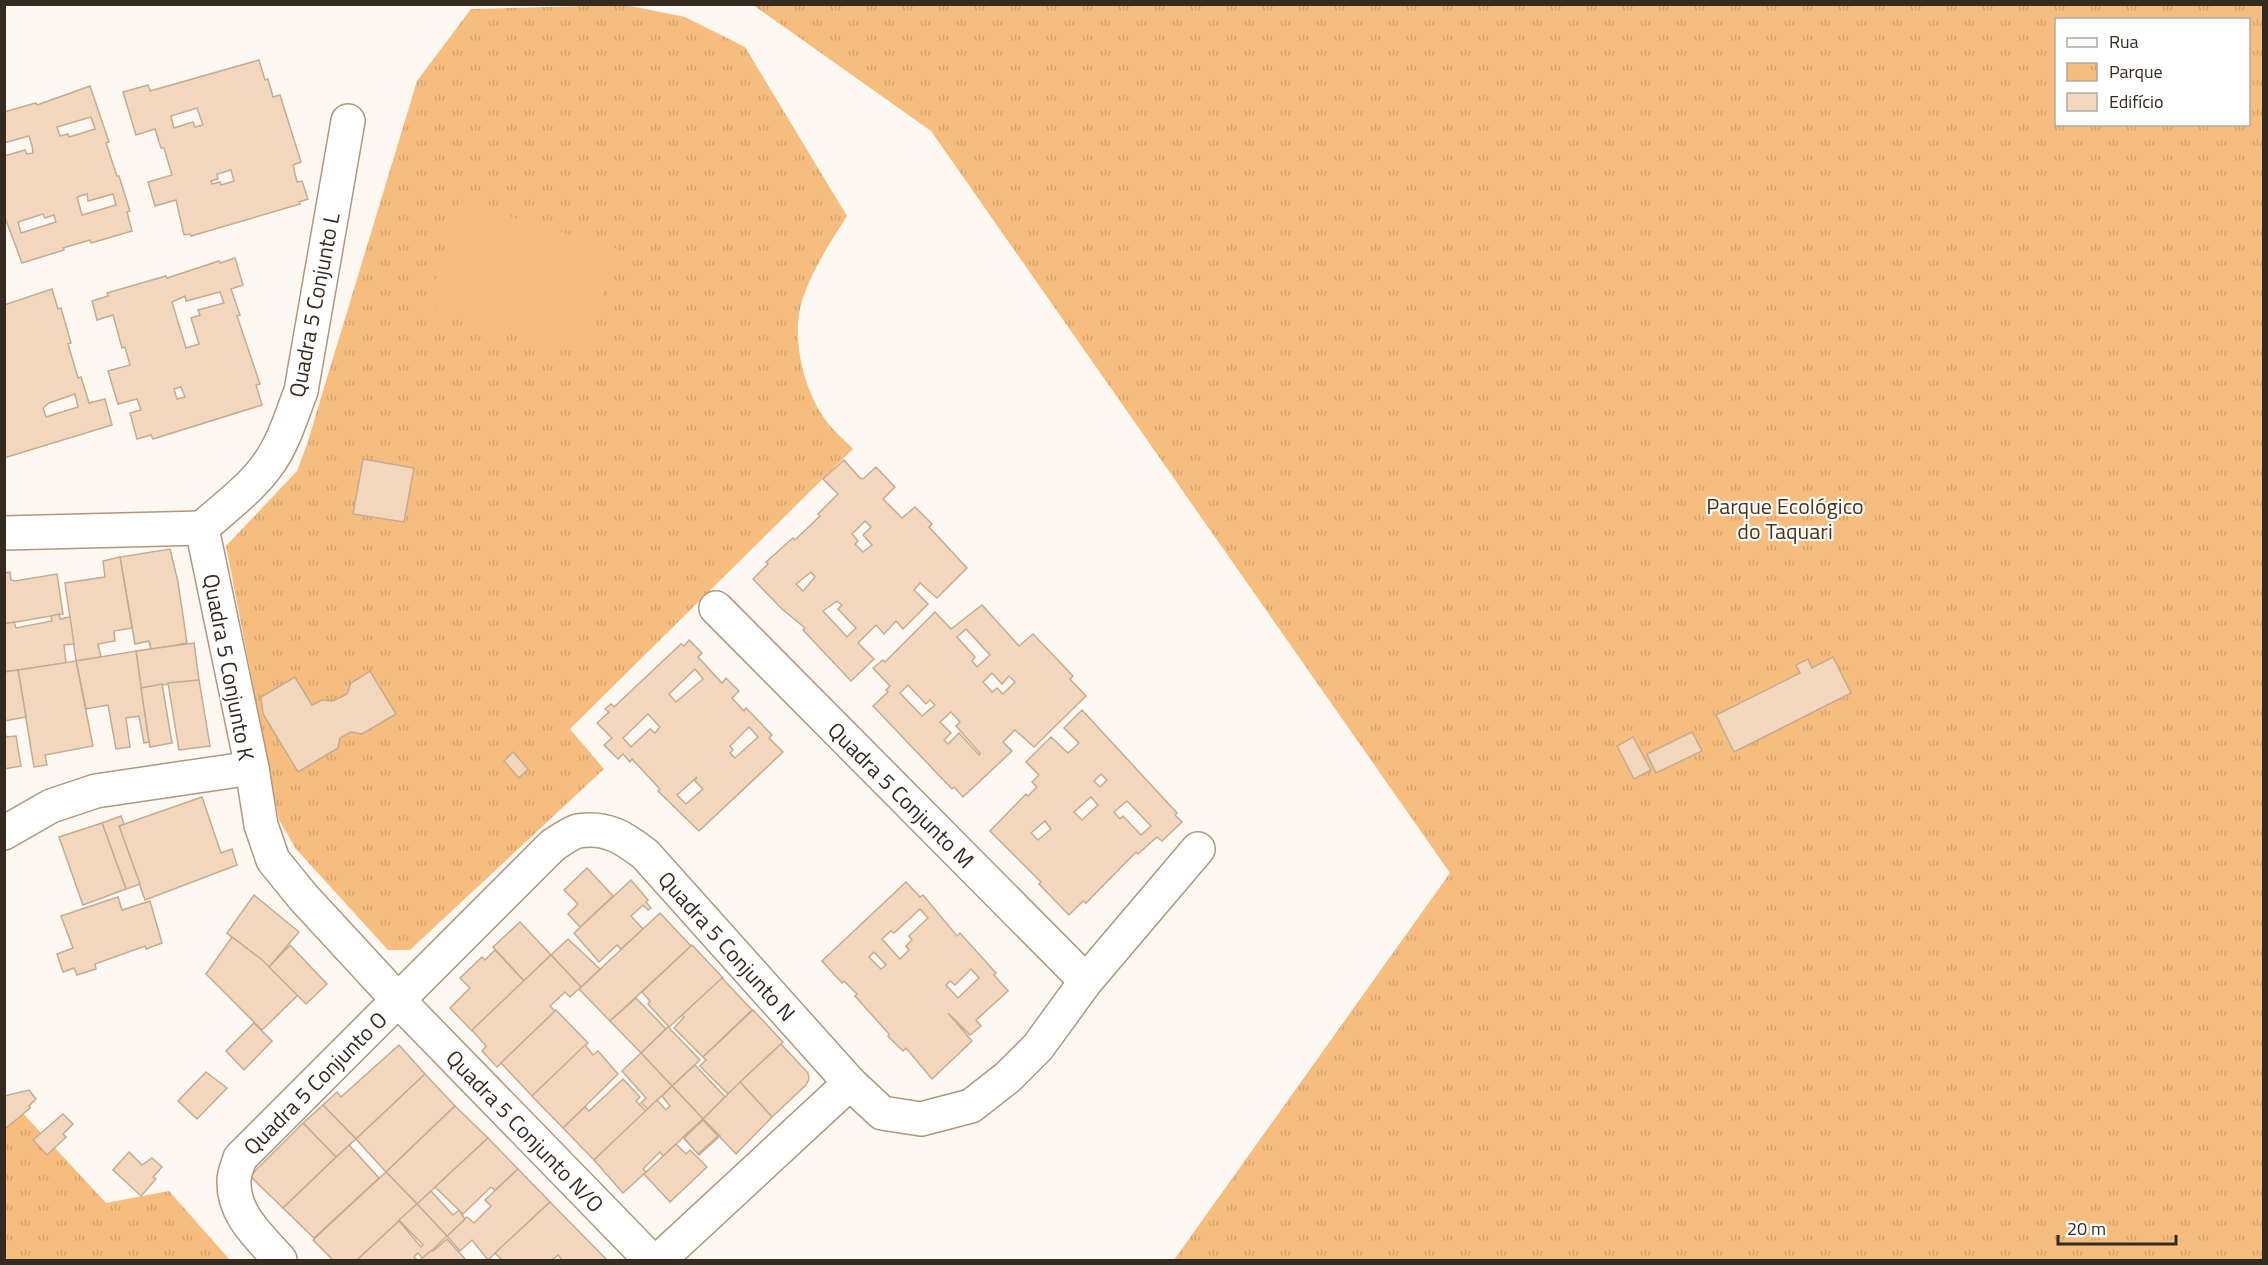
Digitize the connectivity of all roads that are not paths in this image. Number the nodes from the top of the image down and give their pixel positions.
1 (348, 121) dead end
2 (202, 528) junction
3 (4, 533) edge
4 (716, 608) dead end
5 (252, 768) junction
6 (4, 832) edge
7 (1198, 849) dead end
8 (1086, 981) junction
9 (399, 1001) junction
10 (850, 1083) junction
11 (280, 1260) edge
12 (651, 1260) edge
13 (659, 1260) edge

1 - 2 street, Quadra 5 Conjunto L
2 - 3 street
2 - 5 street, Quadra 5 Conjunto K
4 - 8 street, Quadra 5 Conjunto M
5 - 6 street, Quadra 5 Conjunto K
5 - 9 street, Quadra 5 Conjunto N/O
7 - 8 street
8 - 10 street
9 - 10 street, Quadra 5 Conjunto N
9 - 11 street, Quadra 5 Conjunto O
9 - 12 street, Quadra 5 Conjunto N/O
10 - 13 street

